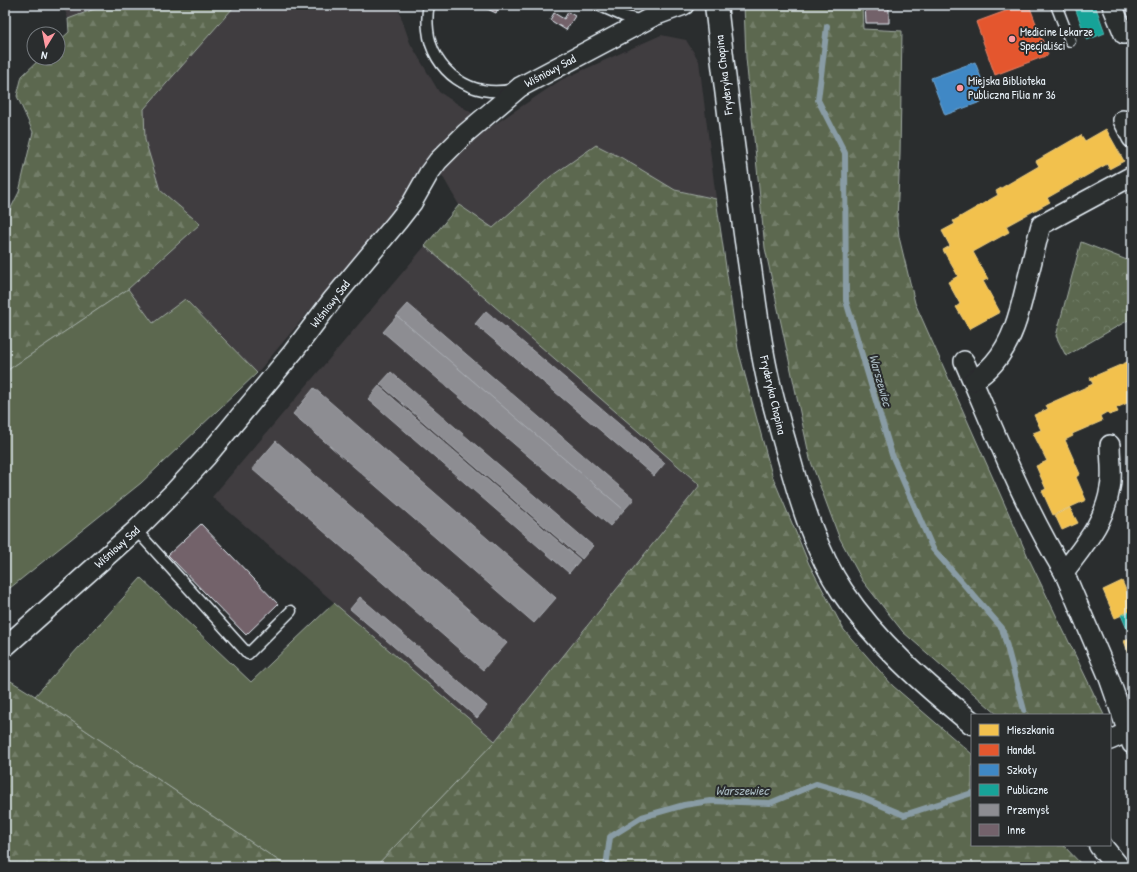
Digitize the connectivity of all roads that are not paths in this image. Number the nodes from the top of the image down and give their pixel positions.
1 (429, 5) edge
2 (598, 5) edge
3 (716, 5) edge
4 (1056, 5) edge
5 (1112, 5) edge
6 (670, 7) edge
7 (643, 21) junction
8 (1132, 30) edge
9 (1070, 41) dead end
10 (520, 87) junction
11 (1123, 120) dead end
12 (1132, 138) edge
13 (1132, 176) edge
14 (964, 361) dead end
15 (973, 381) junction
16 (1110, 445) dead end
17 (136, 530) junction
18 (1064, 572) junction
19 (291, 611) dead end
20 (5, 647) edge
21 (971, 722) edge
22 (1130, 738) edge
23 (1111, 740) edge
24 (1101, 846) edge
25 (1118, 867) edge

1 - 10 lane
2 - 7 lane
3 - 21 street, Fryderyka Chopina
4 - 9 lane
5 - 8 street
6 - 7 street, Wiśniowy Sad
7 - 10 street, Wiśniowy Sad
10 - 17 street, Wiśniowy Sad
11 - 12 street
13 - 15 street
14 - 15 street
15 - 18 street
16 - 18 street
17 - 19 lane
17 - 20 street, Wiśniowy Sad
18 - 22 street
22 - 23 street
24 - 25 street

